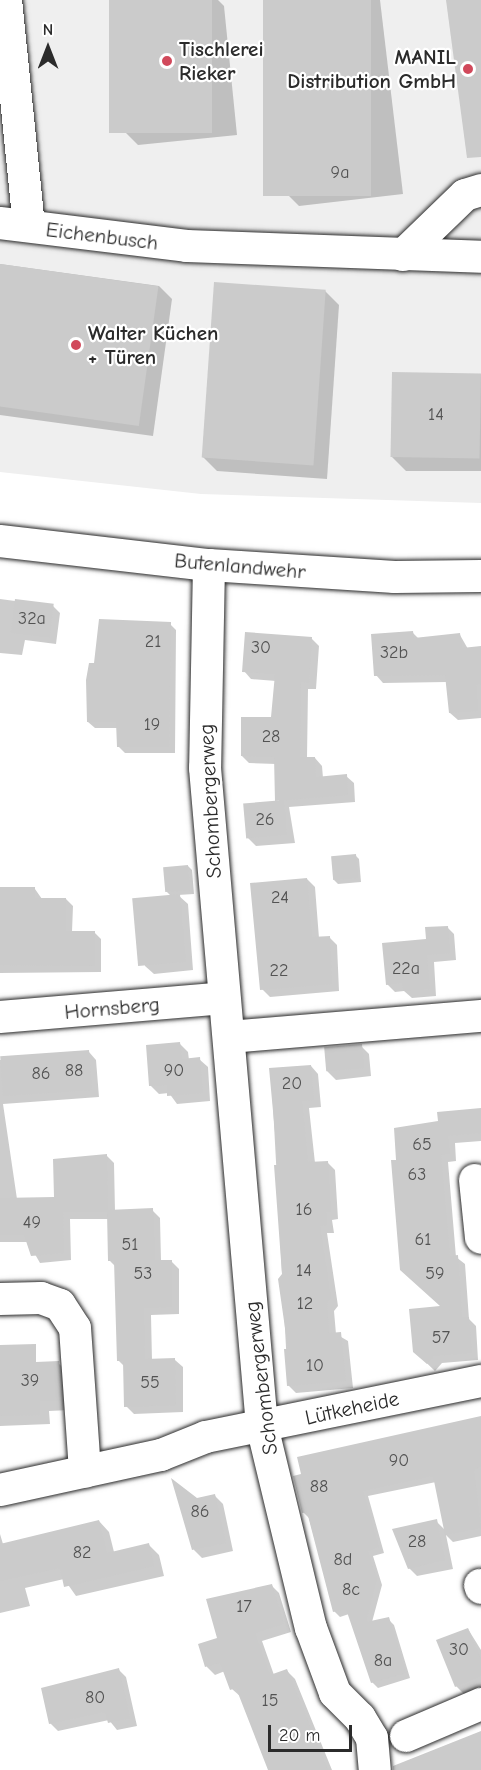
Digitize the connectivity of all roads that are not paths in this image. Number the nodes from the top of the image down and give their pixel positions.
1 (6, 0) edge
2 (481, 190) edge
3 (15, 224) edge
4 (403, 255) junction
5 (481, 257) edge
6 (0, 542) edge
7 (209, 565) junction
8 (481, 576) edge
9 (224, 998) junction
10 (481, 1016) edge
11 (0, 1017) edge
12 (229, 1037) junction
13 (475, 1180) dead end
14 (481, 1238) edge
15 (0, 1299) edge
16 (481, 1381) edge
17 (262, 1426) junction
18 (85, 1472) junction
19 (0, 1490) edge
20 (481, 1704) edge
21 (406, 1736) dead end
22 (375, 1770) edge

1 - 3 street, Eichenbusch
2 - 4 street
3 - 4 street, Eichenbusch
4 - 5 street, Eichenbusch
6 - 7 street, Butenlandwehr
7 - 8 street, Butenlandwehr
7 - 9 street, Schombergerweg
9 - 11 street, Hornsberg
9 - 12 street, Schombergerweg
10 - 12 street
12 - 17 street, Schombergerweg
13 - 14 street
15 - 18 street
16 - 17 street, Lütkeheide
17 - 18 street, Lütkeheide
17 - 22 street, Schombergerweg
18 - 19 street, Lütkeheide
20 - 21 street

